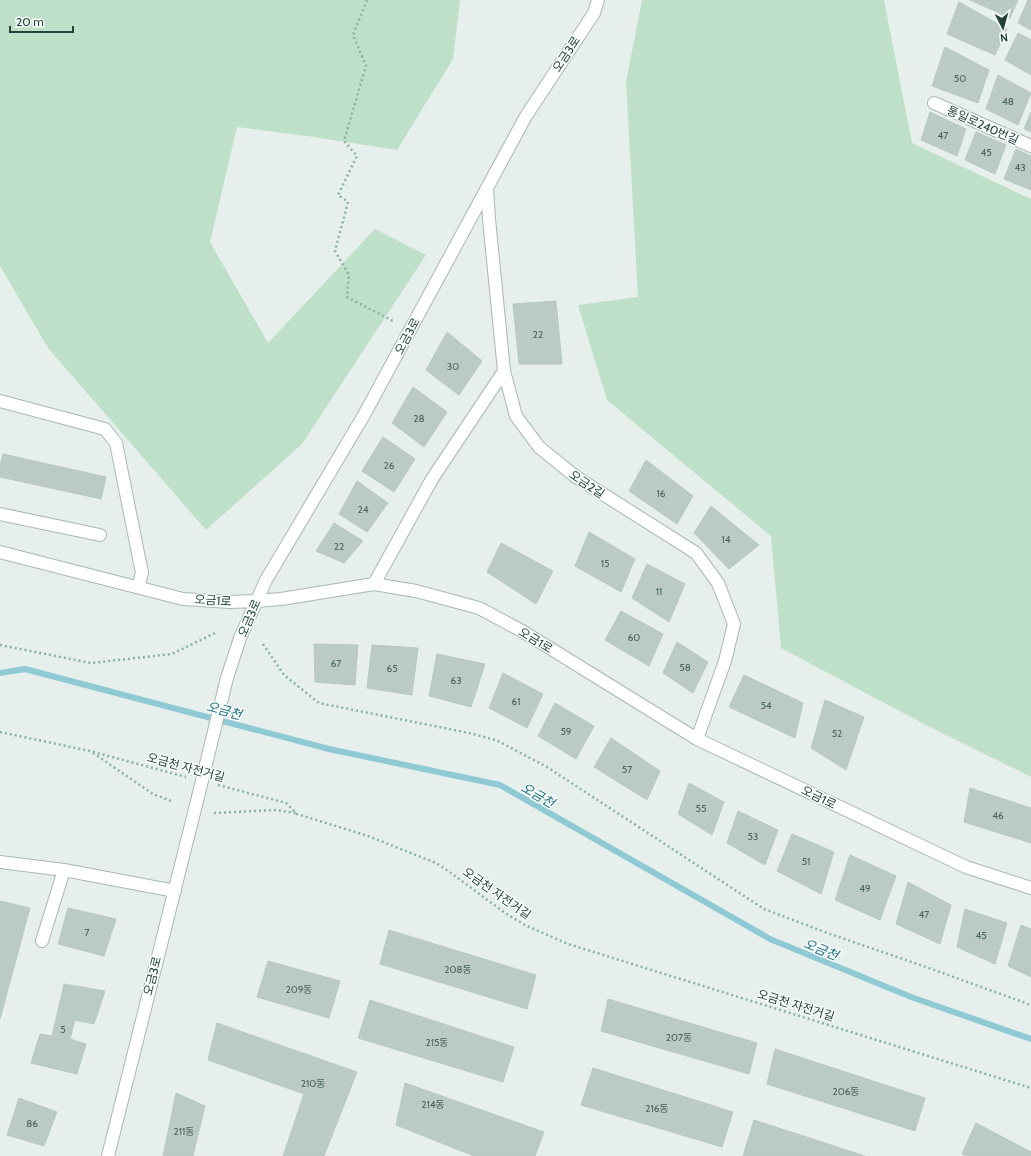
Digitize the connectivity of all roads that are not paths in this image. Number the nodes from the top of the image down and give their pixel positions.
1 (598, 0) edge
2 (934, 104) dead end
3 (1031, 146) edge
4 (487, 187) junction
5 (504, 371) junction
6 (0, 401) edge
7 (0, 514) edge
8 (100, 535) dead end
9 (0, 552) edge
10 (374, 584) junction
11 (138, 587) junction
12 (256, 601) junction
13 (697, 739) junction
14 (0, 862) edge
15 (64, 870) junction
16 (1031, 888) edge
17 (175, 891) junction
18 (42, 941) dead end
19 (108, 1156) edge

1 - 4 street, 오금3로
2 - 3 street, 통일로240번길
4 - 5 street, 오금2길
4 - 12 street, 오금3로
5 - 10 street
5 - 13 street, 오금2길
6 - 11 street
7 - 8 street
9 - 11 street, 오금1로
10 - 12 street, 오금1로
10 - 13 street, 오금1로
11 - 12 street, 오금1로
12 - 17 street, 오금3로, bridge
13 - 16 street, 오금1로
14 - 15 street
15 - 17 street
15 - 18 street
17 - 19 street, 오금3로

